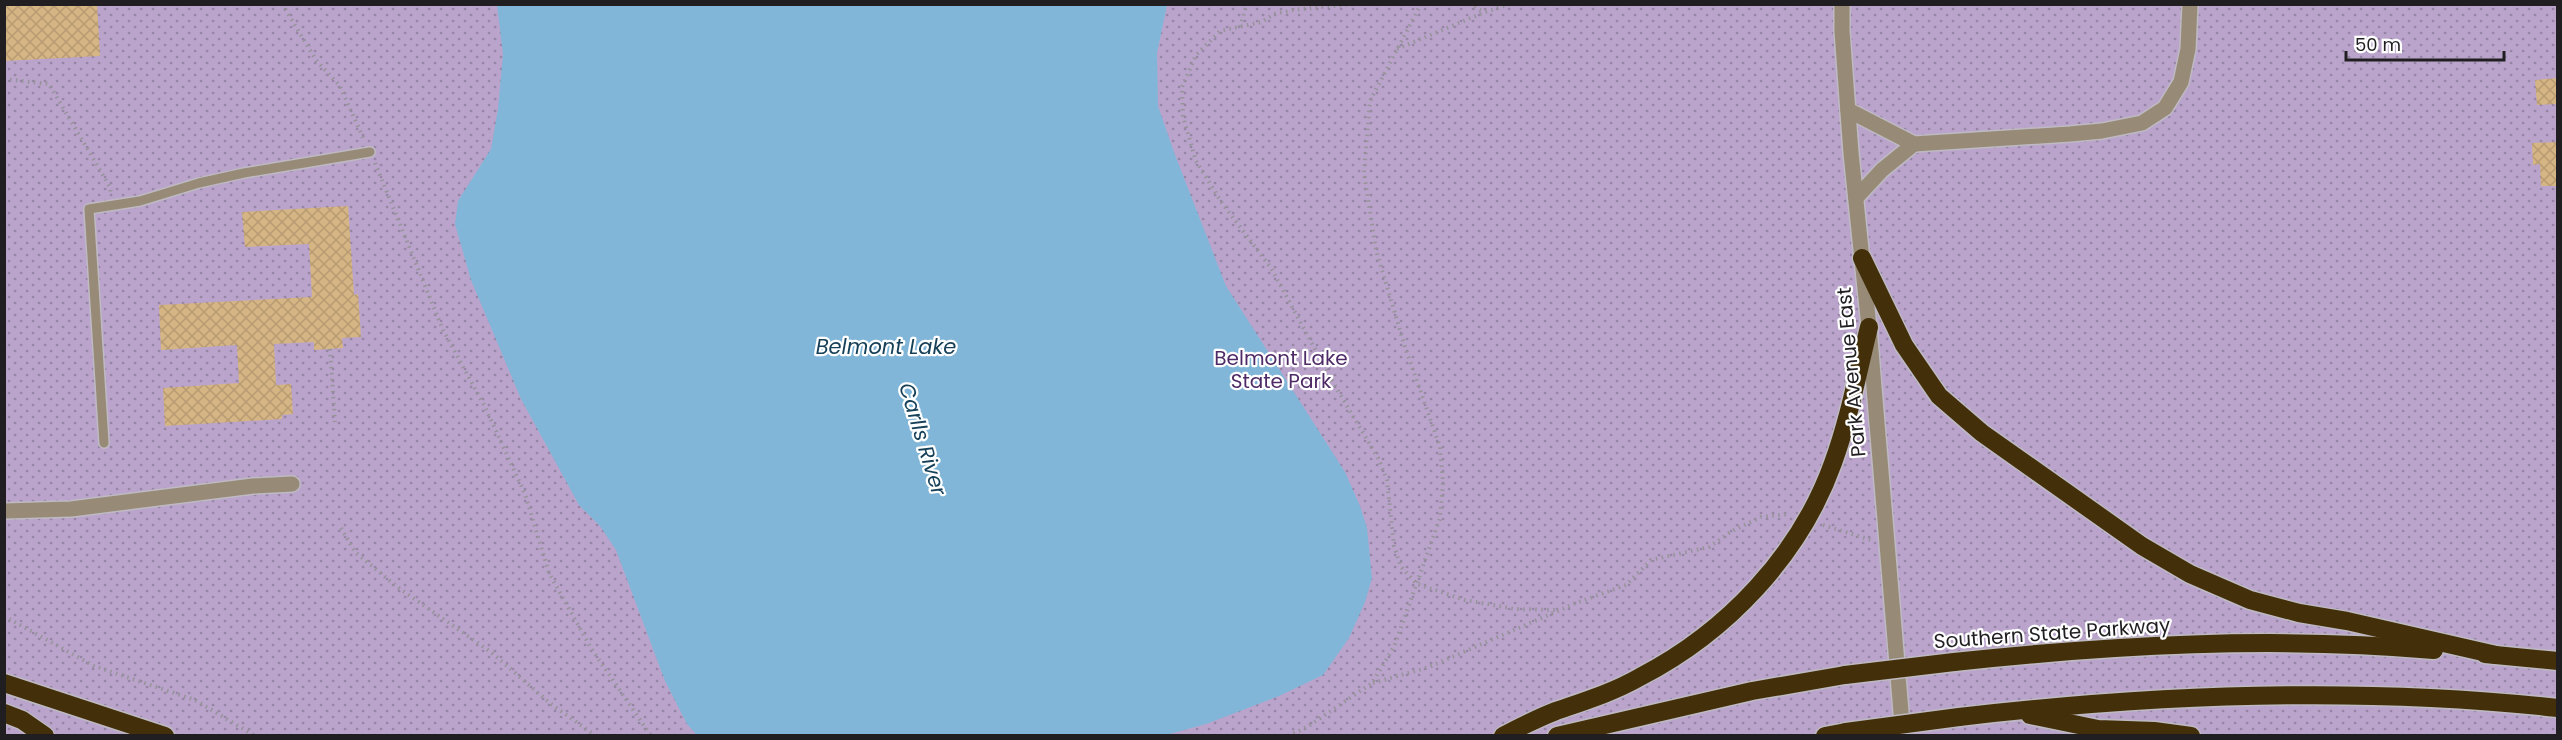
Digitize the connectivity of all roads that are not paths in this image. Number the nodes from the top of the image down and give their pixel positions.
1 (1842, 4) edge
2 (2190, 4) edge
3 (1848, 110) junction
4 (1914, 144) junction
5 (370, 153) road end
6 (1856, 198) junction
7 (1862, 258) junction
8 (1869, 327) junction
9 (104, 443) dead end
10 (292, 484) dead end
11 (4, 512) edge
12 (2496, 655) junction
13 (2558, 661) edge
14 (4, 683) edge
15 (2558, 708) edge
16 (2011, 711) junction
17 (4, 713) edge
18 (45, 735) edge
19 (165, 735) edge
20 (1503, 735) edge
21 (1557, 735) edge
22 (1825, 735) edge
23 (1903, 735) edge
24 (2192, 735) edge

1 - 3 street, Park Avenue East
2 - 4 street
3 - 4 street
3 - 6 street, Park Avenue East
4 - 6 street
5 - 9 lane
6 - 7 street, Park Avenue East
7 - 8 street, Park Avenue East
7 - 12 highway
8 - 20 highway
8 - 23 street, Park Avenue East
10 - 11 street
12 - 13 highway, Southern State Parkway
12 - 21 highway, Southern State Parkway, bridge
14 - 19 highway
15 - 16 highway
16 - 22 highway, bridge
16 - 24 highway
17 - 18 highway

